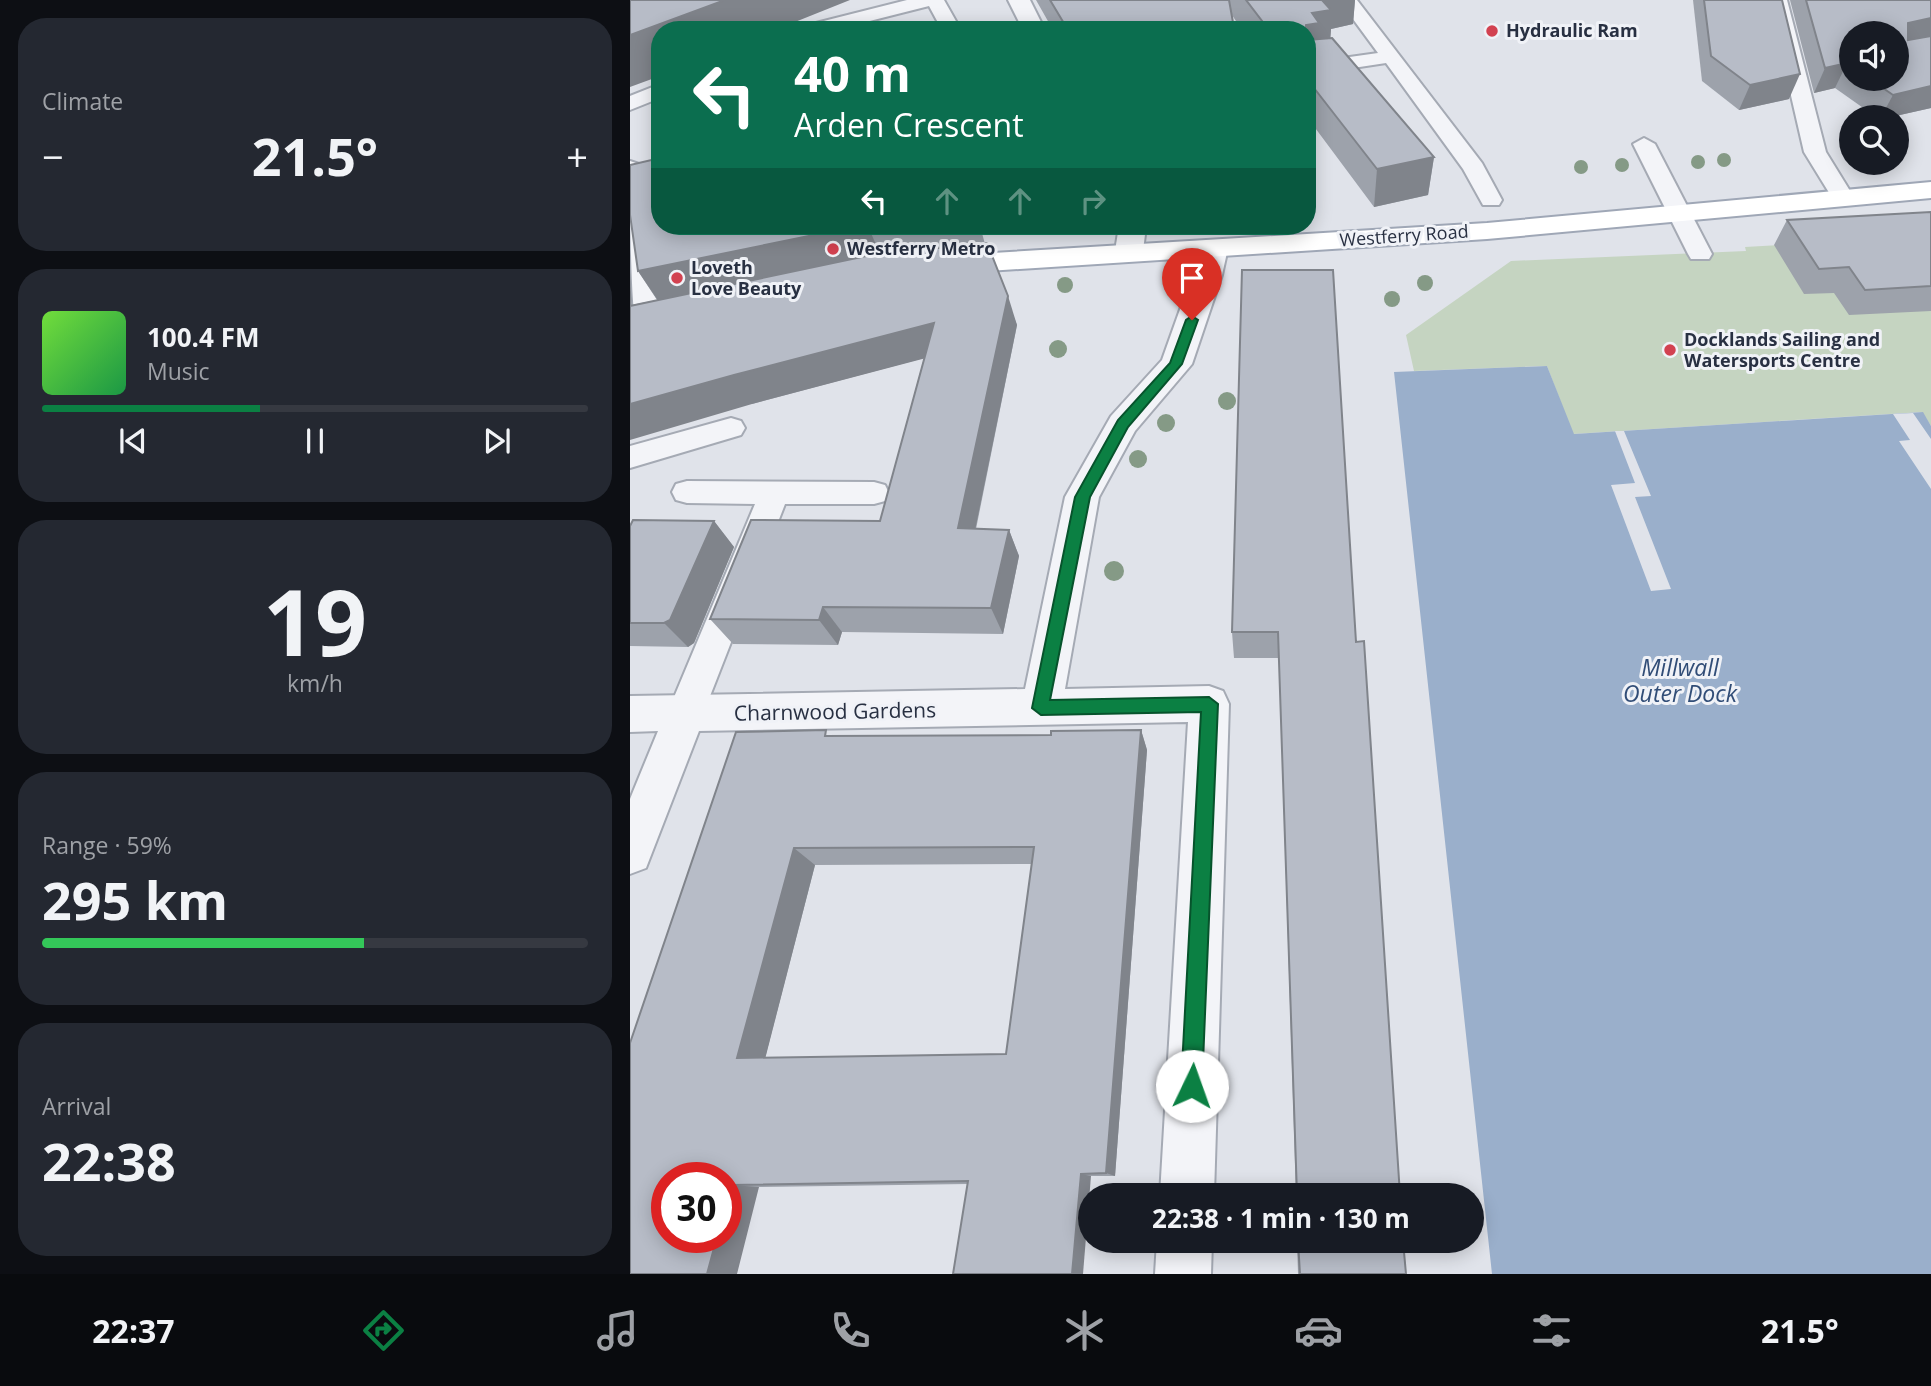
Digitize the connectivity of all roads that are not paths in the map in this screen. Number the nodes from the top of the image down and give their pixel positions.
1 (929, 0) edge
2 (935, 0) edge
3 (1018, 0) edge
4 (1348, 0) edge
5 (1777, 0) edge
6 (846, 21) edge
7 (947, 21) edge
8 (1029, 21) edge
9 (1390, 57) junction
10 (1316, 68) edge
11 (651, 94) edge
12 (630, 104) edge
13 (1644, 144) dead end
14 (630, 169) edge
15 (1931, 190) edge
16 (1491, 200) dead end
17 (1844, 200) junction
18 (1679, 213) junction
19 (1131, 238) edge
20 (1214, 248) junction
21 (1700, 254) dead end
22 (919, 268) edge
23 (651, 324) edge
24 (730, 428) dead end
25 (630, 457) edge
26 (687, 492) dead end
27 (775, 492) junction
28 (874, 493) dead end
29 (1041, 708) junction
30 (630, 714) edge
31 (685, 714) junction
32 (630, 853) edge
33 (1188, 1183) edge
34 (1184, 1253) edge
35 (1183, 1274) edge

1 - 6 lane
2 - 7 lane
3 - 8 street
4 - 9 lane
5 - 17 lane
9 - 10 lane
9 - 16 lane
11 - 12 lane
13 - 18 lane
14 - 23 street
15 - 17 main road, Westferry Road
17 - 18 main road, Westferry Road
18 - 20 main road, Westferry Road
18 - 21 lane
19 - 20 main road, Westferry Road
19 - 22 main road, Westferry Road
20 - 29 street
24 - 25 lane
26 - 27 lane
27 - 28 lane
27 - 31 lane
29 - 31 street, Charnwood Gardens
29 - 33 street, Charnwood Gardens
30 - 31 street, Charnwood Gardens
31 - 32 street
34 - 35 street

